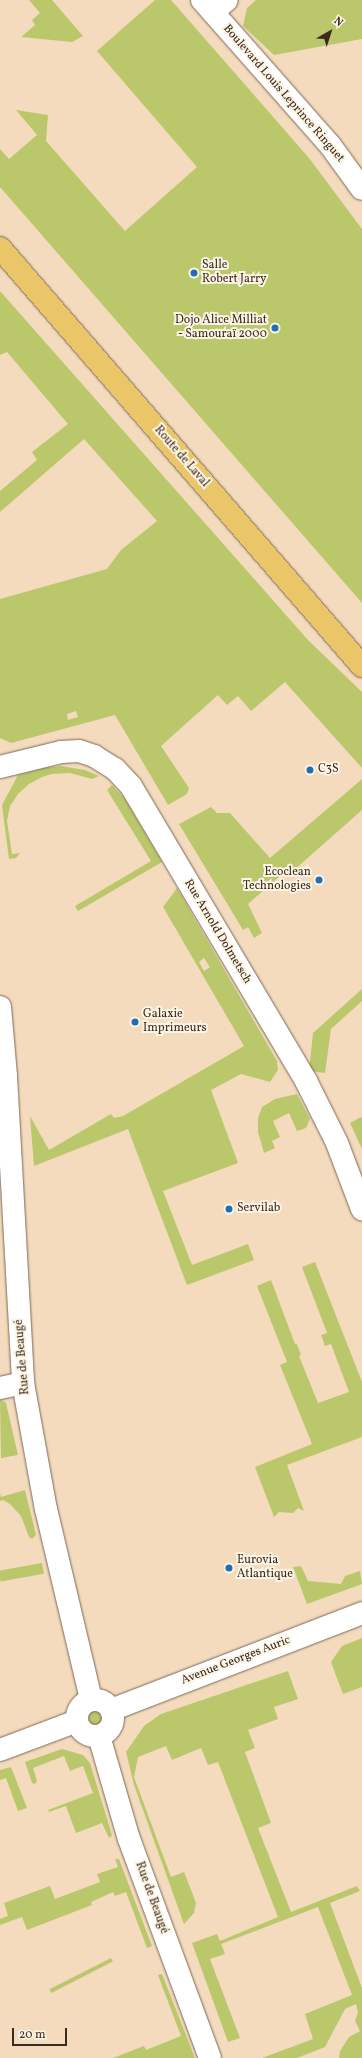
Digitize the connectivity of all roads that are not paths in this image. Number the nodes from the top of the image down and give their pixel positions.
1 (214, 4) edge
2 (362, 189) edge
3 (0, 248) edge
4 (362, 666) edge
5 (0, 767) edge
6 (0, 1007) edge
7 (3, 1077) edge
8 (362, 1210) edge
9 (23, 1383) junction
10 (0, 1388) edge
11 (362, 1613) edge
12 (91, 1700) junction
13 (111, 1710) junction
14 (77, 1721) junction
15 (99, 1736) junction
16 (0, 1750) edge
17 (210, 2058) edge

1 - 2 street, Boulevard Louis Leprince Ringuet
3 - 4 main road, Route de Laval
5 - 8 street, Rue Arnold Dolmetsch
6 - 7 street, Rue de Beaugé
7 - 9 street, Rue de Beaugé
9 - 10 street
9 - 12 street, Rue de Beaugé
11 - 13 street, Avenue Georges Auric
12 - 13 street
12 - 14 street
13 - 15 street
14 - 15 street
14 - 16 street
15 - 17 street, Rue de Beaugé

